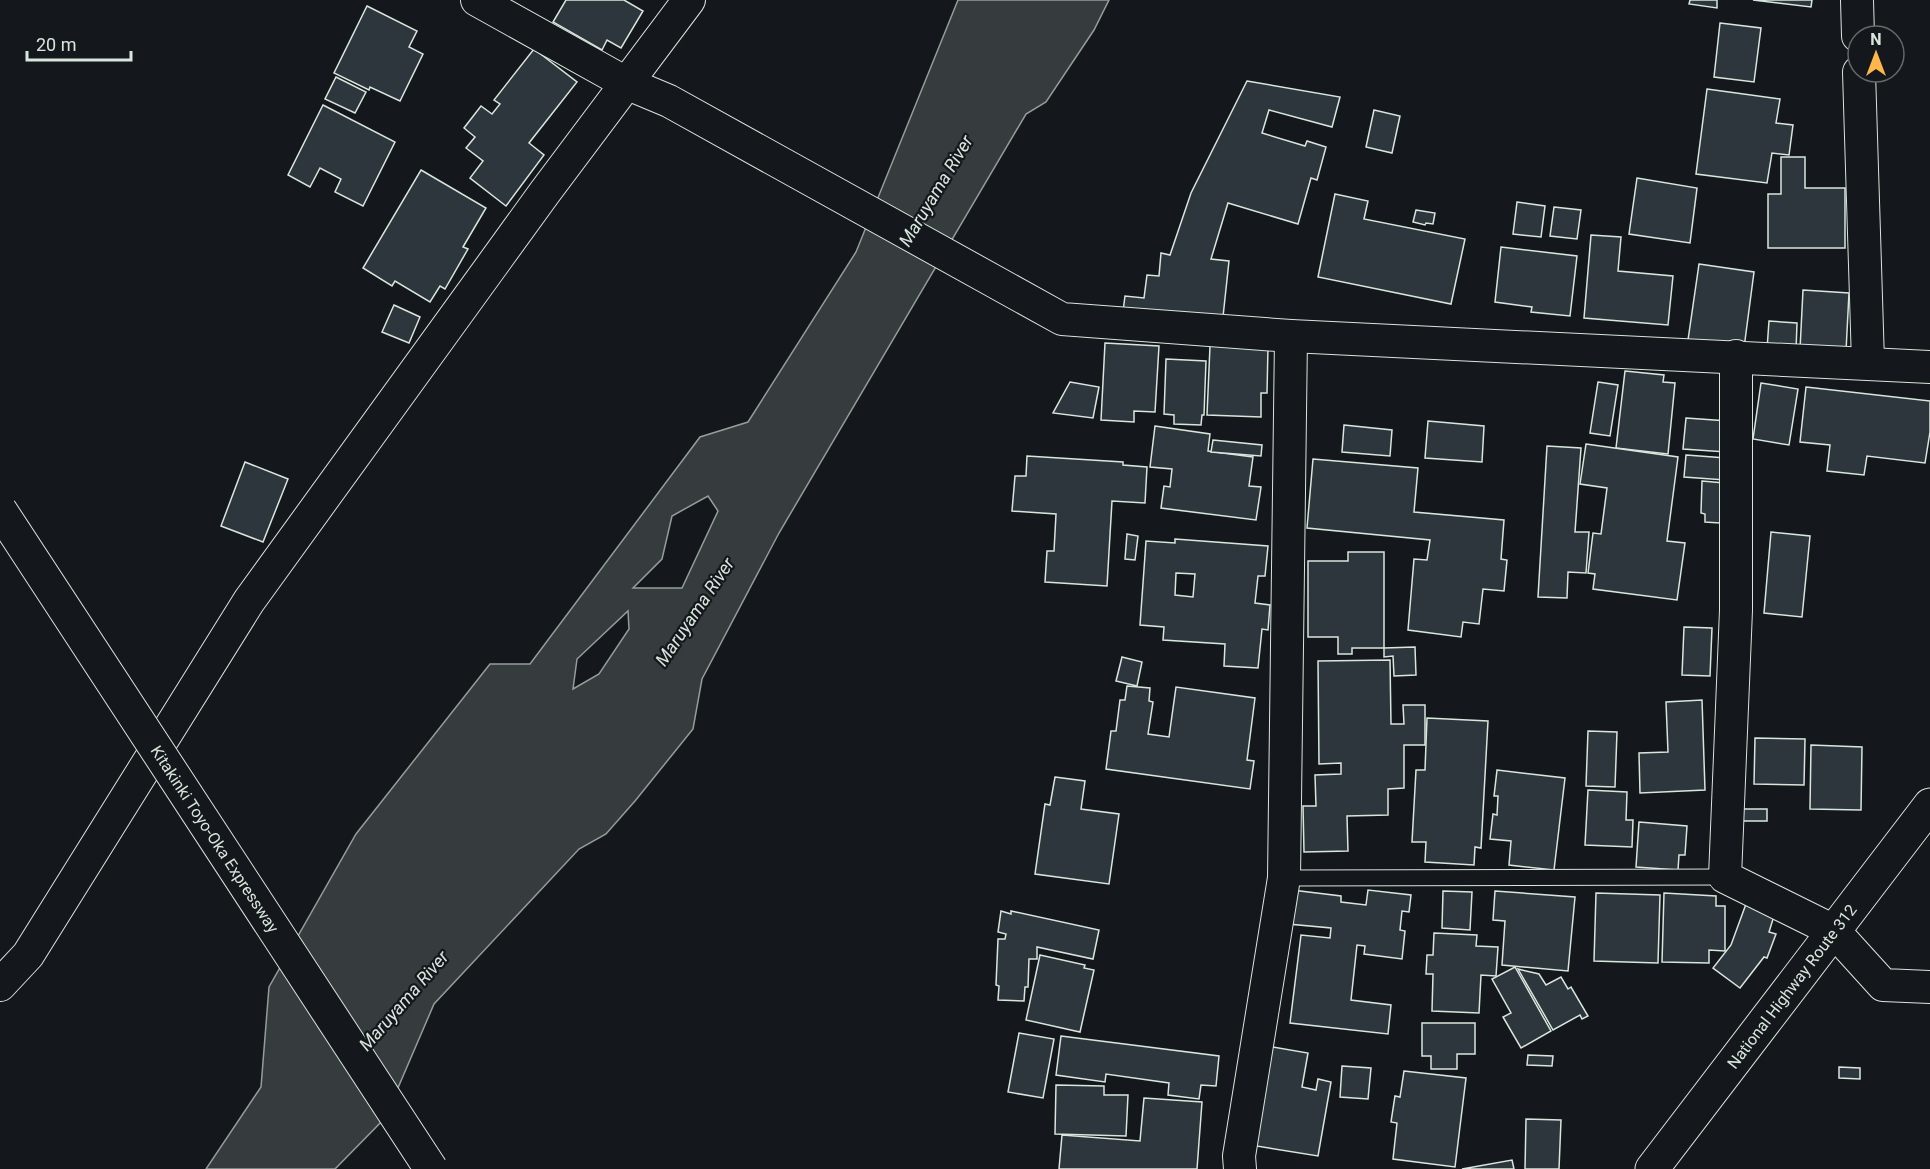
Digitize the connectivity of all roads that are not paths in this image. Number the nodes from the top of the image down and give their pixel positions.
1 (477, 0) edge
2 (689, 0) edge
3 (1857, 0) edge
4 (1858, 24) edge
5 (626, 83) junction
6 (1859, 84) edge
7 (1291, 336) junction
8 (1736, 356) junction
9 (1868, 362) junction
10 (1930, 367) edge
11 (0, 510) edge
12 (1930, 805) edge
13 (1725, 877) junction
14 (1284, 878) junction
15 (1834, 931) junction
16 (0, 985) edge
17 (1930, 987) edge
18 (431, 1169) edge
19 (1240, 1169) edge
20 (1652, 1169) edge

1 - 5 street
2 - 5 street
3 - 4 street
5 - 7 street
5 - 16 street
6 - 9 street
7 - 8 street
7 - 14 street
8 - 9 street
8 - 13 street
9 - 10 street
11 - 18 highway, Kitakinki Toyo-Oka Expressway, bridge
12 - 15 highway, National Highway Route 312
13 - 14 lane
13 - 15 street
14 - 19 street
15 - 17 street
15 - 20 highway, National Highway Route 312

